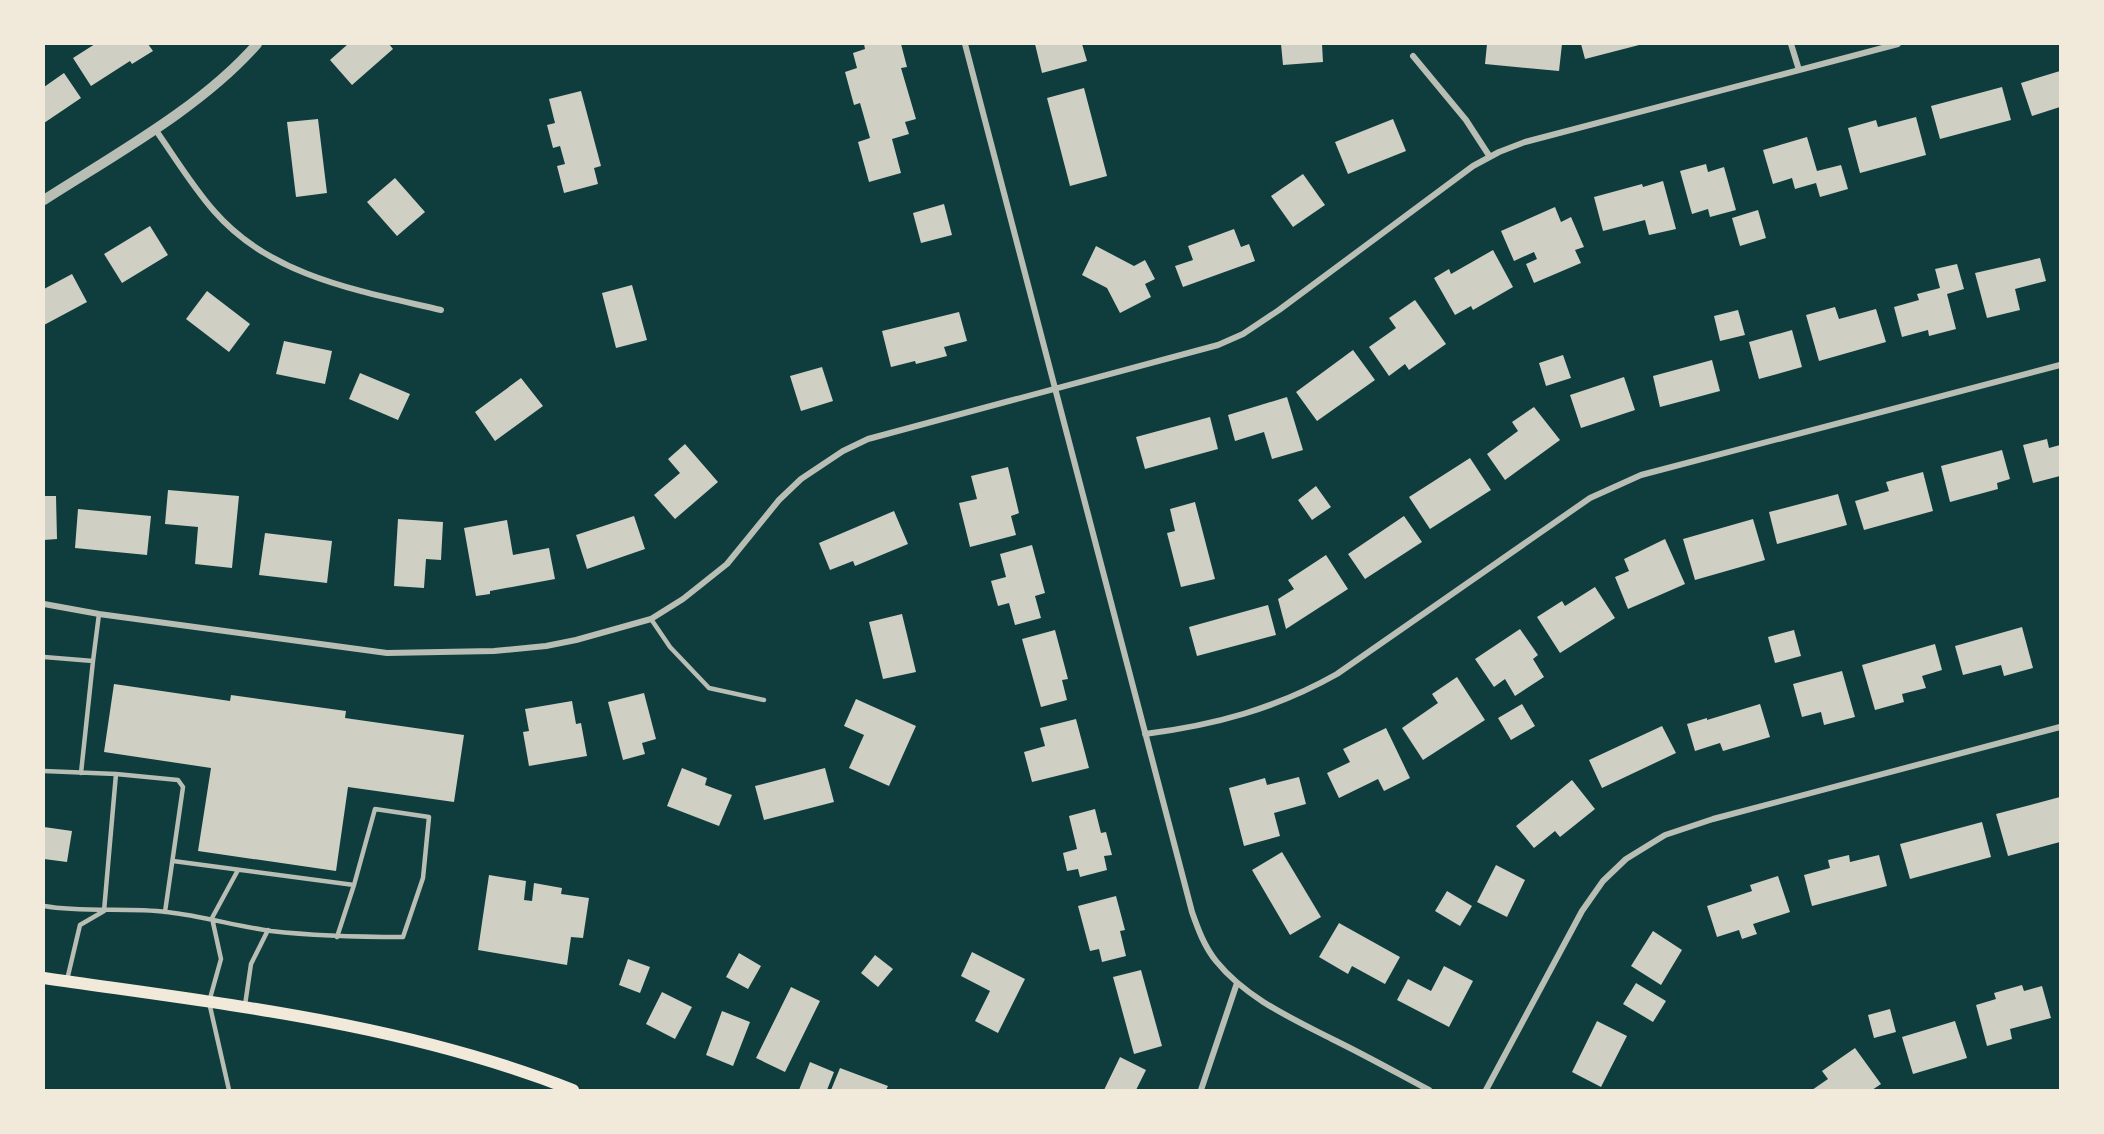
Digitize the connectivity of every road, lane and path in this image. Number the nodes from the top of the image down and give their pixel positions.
1 (257, 44) edge
2 (965, 44) edge
3 (1791, 44) edge
4 (1898, 44) edge
5 (1413, 56) dead end
6 (1799, 70) junction
7 (155, 128) junction
8 (1490, 157) junction
9 (44, 200) edge
10 (441, 310) dead end
11 (2061, 365) edge
12 (1055, 389) junction
13 (44, 604) edge
14 (99, 614) junction
15 (651, 619) junction
16 (44, 657) edge
17 (93, 661) junction
18 (764, 700) dead end
19 (2061, 727) edge
20 (1145, 734) junction
21 (44, 771) edge
22 (81, 773) junction
23 (116, 774) junction
24 (172, 861) junction
25 (238, 870) junction
26 (354, 885) junction
27 (44, 906) edge
28 (104, 910) junction
29 (165, 912) junction
30 (212, 918) junction
31 (268, 930) junction
32 (337, 937) junction
33 (44, 978) edge
34 (66, 982) junction
35 (1237, 983) junction
36 (209, 1002) junction
37 (245, 1007) junction
38 (555, 1087) edge
39 (229, 1090) edge
40 (573, 1090) edge
41 (1201, 1090) edge
42 (1429, 1090) edge
43 (1486, 1090) edge

1 - 7 street
2 - 12 street
3 - 6 street
4 - 6 street
5 - 8 street
6 - 8 street
7 - 9 street
7 - 10 street
8 - 12 street
11 - 20 street
12 - 15 street
12 - 20 street
13 - 14 street
14 - 15 street
14 - 17 lane
15 - 18 lane
16 - 17 lane
17 - 22 lane
19 - 43 street
20 - 35 street
21 - 22 lane
22 - 23 lane
23 - 24 lane
23 - 28 lane
24 - 25 lane
24 - 29 lane
25 - 26 lane
25 - 30 lane
26 - 32 lane
26 - 32 lane
27 - 28 lane
28 - 29 lane
28 - 34 lane
29 - 30 lane
30 - 31 lane
30 - 36 lane
31 - 32 lane
31 - 37 lane
33 - 34 main road
34 - 36 main road
35 - 41 street
35 - 42 street
36 - 37 main road
36 - 39 lane
37 - 38 main road
38 - 40 main road

